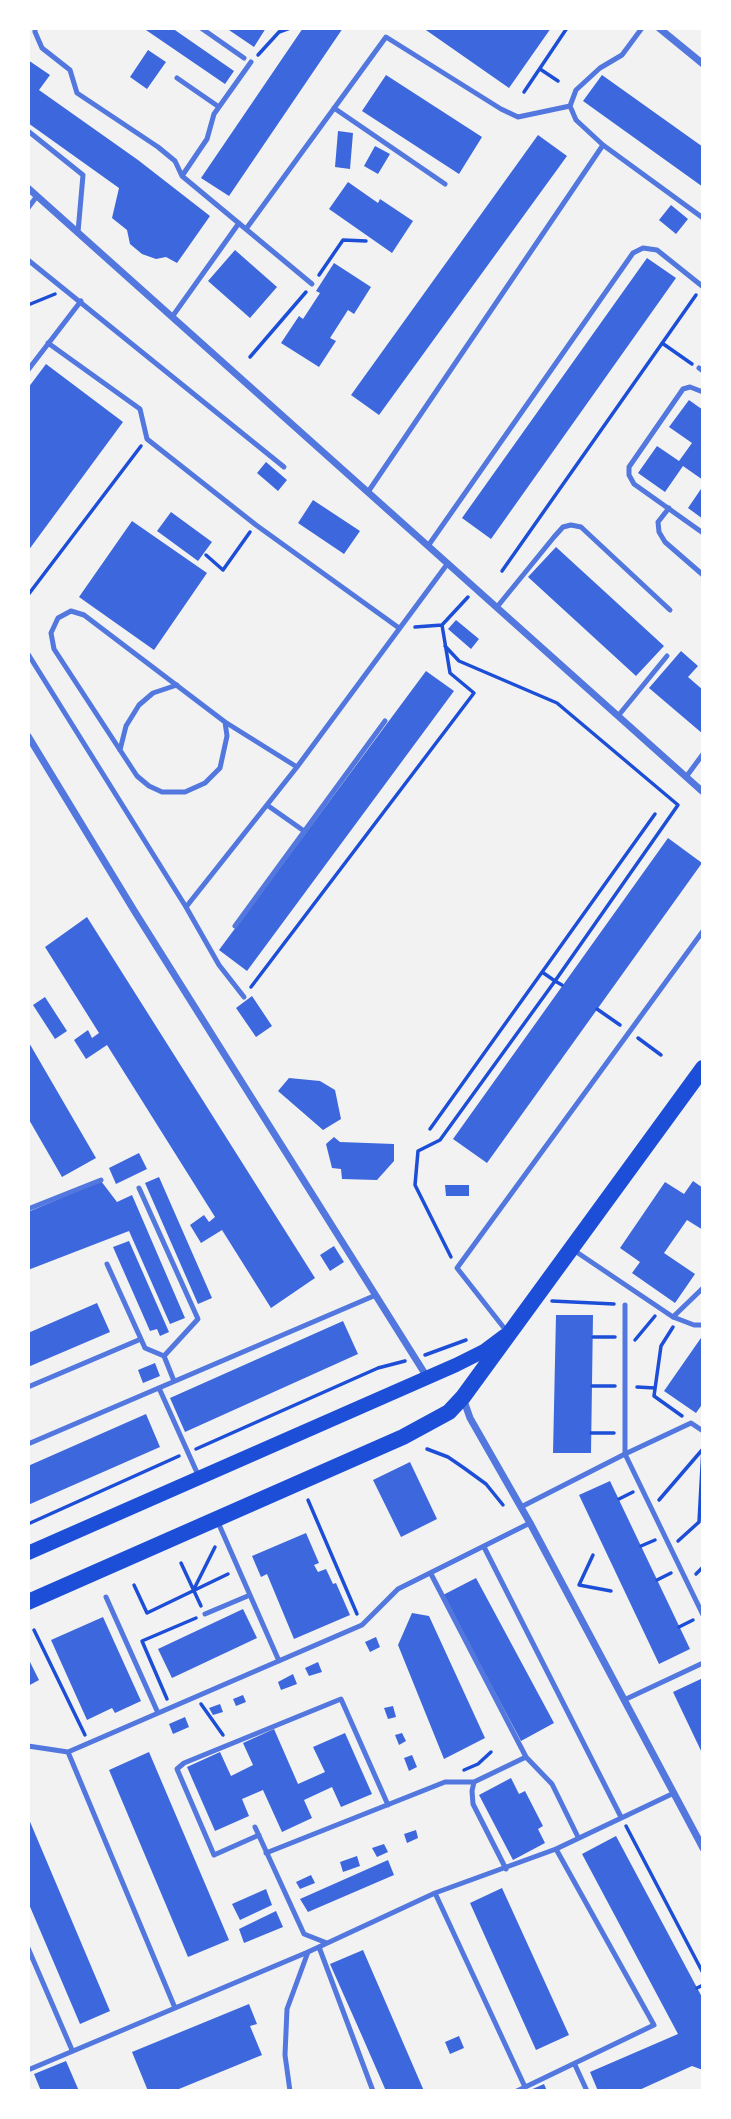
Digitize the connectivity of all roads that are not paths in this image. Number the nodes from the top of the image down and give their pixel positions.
1 (36, 28) edge
2 (201, 28) edge
3 (642, 28) edge
4 (659, 28) edge
5 (244, 58) dead end
6 (251, 62) road end
7 (703, 64) edge
8 (177, 78) dead end
9 (570, 106) junction
10 (219, 107) junction
11 (334, 108) junction
12 (28, 131) edge
13 (603, 145) junction
14 (182, 177) junction
15 (444, 184) dead end
16 (28, 188) edge
17 (37, 196) junction
18 (28, 208) edge
19 (703, 218) edge
20 (239, 223) junction
21 (246, 229) junction
22 (78, 232) junction
23 (28, 260) edge
24 (313, 284) road end
25 (702, 286) edge
26 (81, 301) junction
27 (172, 317) junction
28 (48, 343) junction
29 (28, 370) edge
30 (703, 392) edge
31 (284, 467) dead end
32 (368, 492) junction
33 (670, 508) junction
34 (703, 533) edge
35 (428, 546) junction
36 (448, 563) junction
37 (703, 575) edge
38 (497, 607) junction
39 (670, 610) dead end
40 (399, 628) junction
41 (28, 654) edge
42 (667, 656) dead end
43 (177, 685) junction
44 (618, 716) junction
45 (385, 721) dead end
46 (225, 722) junction
47 (28, 736) edge
48 (120, 750) junction
49 (703, 754) edge
50 (297, 767) junction
51 (686, 777) junction
52 (703, 792) edge
53 (267, 805) junction
54 (304, 831) junction
55 (186, 907) junction
56 (235, 926) dead end
57 (703, 930) edge
58 (244, 997) road end
59 (703, 1068) edge
60 (697, 1088) edge
61 (101, 1180) dead end
62 (139, 1188) dead end
63 (28, 1209) edge
64 (572, 1249) junction
65 (107, 1264) dead end
66 (703, 1288) edge
67 (376, 1294) junction
68 (625, 1305) road end
69 (676, 1318) junction
70 (703, 1325) edge
71 (508, 1333) junction
72 (141, 1339) junction
73 (164, 1356) junction
74 (428, 1377) junction
75 (174, 1381) junction
76 (28, 1387) edge
77 (159, 1388) junction
78 (463, 1397) junction
79 (703, 1431) edge
80 (28, 1444) edge
81 (625, 1454) junction
82 (200, 1479) junction
83 (522, 1507) junction
84 (218, 1520) junction
85 (530, 1523) junction
86 (484, 1547) junction
87 (28, 1553) edge
88 (431, 1574) junction
89 (250, 1595) junction
90 (107, 1597) dead end
91 (28, 1602) edge
92 (205, 1614) road end
93 (703, 1615) edge
94 (279, 1661) junction
95 (703, 1662) edge
96 (624, 1700) junction
97 (158, 1713) junction
98 (28, 1746) edge
99 (68, 1752) junction
100 (526, 1757) junction
101 (474, 1782) junction
102 (674, 1793) junction
103 (388, 1805) junction
104 (621, 1817) junction
105 (255, 1826) dead end
106 (259, 1835) junction
107 (578, 1837) junction
108 (703, 1848) edge
109 (556, 1849) junction
110 (266, 1853) junction
111 (506, 1869) junction
112 (435, 1893) junction
113 (327, 1943) junction
114 (319, 1947) junction
115 (28, 1948) edge
116 (308, 1952) junction
117 (175, 2008) junction
118 (72, 2050) junction
119 (575, 2065) junction
120 (28, 2070) edge
121 (525, 2087) junction
122 (290, 2091) edge
123 (373, 2091) edge
124 (517, 2091) edge
125 (587, 2091) edge

1 - 14 lane
2 - 5 lane
3 - 9 lane
4 - 7 street
6 - 10 lane
8 - 10 lane
9 - 11 lane
9 - 13 lane
10 - 14 lane
11 - 15 lane
11 - 21 lane
12 - 22 lane
13 - 19 lane
13 - 32 lane
14 - 20 lane
16 - 17 street
17 - 18 lane
17 - 22 street
20 - 21 lane
20 - 27 lane
21 - 24 lane
22 - 27 street
23 - 26 lane
25 - 35 lane
26 - 28 lane
26 - 31 lane
27 - 32 street
28 - 29 lane
28 - 40 lane
30 - 33 lane
32 - 35 street
33 - 34 lane
33 - 37 lane
35 - 36 street
36 - 38 street
36 - 40 lane
38 - 39 lane
38 - 44 street
40 - 50 lane
41 - 55 lane
42 - 44 lane
43 - 46 lane
43 - 48 lane
43 - 48 lane
44 - 51 street
45 - 54 lane
46 - 48 lane
46 - 50 lane
47 - 67 street
49 - 51 lane
50 - 53 lane
51 - 52 street
53 - 54 lane
53 - 55 lane
54 - 56 lane
55 - 58 lane
57 - 71 lane
59 - 60 main road
60 - 64 main road
61 - 63 lane
62 - 73 lane
64 - 69 lane
64 - 71 main road
65 - 72 lane
66 - 69 lane
67 - 74 street
67 - 75 lane
68 - 81 lane
69 - 70 lane
71 - 74 main road
71 - 78 main road
72 - 73 lane
72 - 76 lane
73 - 75 lane
74 - 82 main road
75 - 77 lane
77 - 80 lane
77 - 82 lane
78 - 83 street
78 - 84 main road
79 - 81 lane
81 - 83 lane
81 - 93 lane
82 - 87 main road
83 - 85 street
84 - 89 lane
84 - 91 main road
85 - 86 lane
85 - 96 street
86 - 88 lane
86 - 104 lane
88 - 94 lane
88 - 100 lane
89 - 92 lane
89 - 94 lane
90 - 97 lane
94 - 97 lane
95 - 96 lane
96 - 102 street
97 - 99 lane
98 - 99 lane
99 - 117 lane
100 - 101 lane
100 - 107 lane
101 - 103 lane
101 - 111 lane
102 - 104 lane
102 - 108 street
103 - 106 lane
103 - 110 lane
104 - 107 lane
105 - 106 lane
106 - 110 lane
107 - 109 lane
109 - 111 lane
109 - 119 lane
110 - 113 lane
111 - 112 lane
112 - 113 lane
112 - 121 lane
113 - 114 lane
114 - 116 lane
114 - 123 lane
115 - 118 lane
116 - 117 lane
116 - 122 lane
117 - 118 lane
118 - 120 lane
119 - 121 lane
119 - 125 lane
121 - 124 lane

